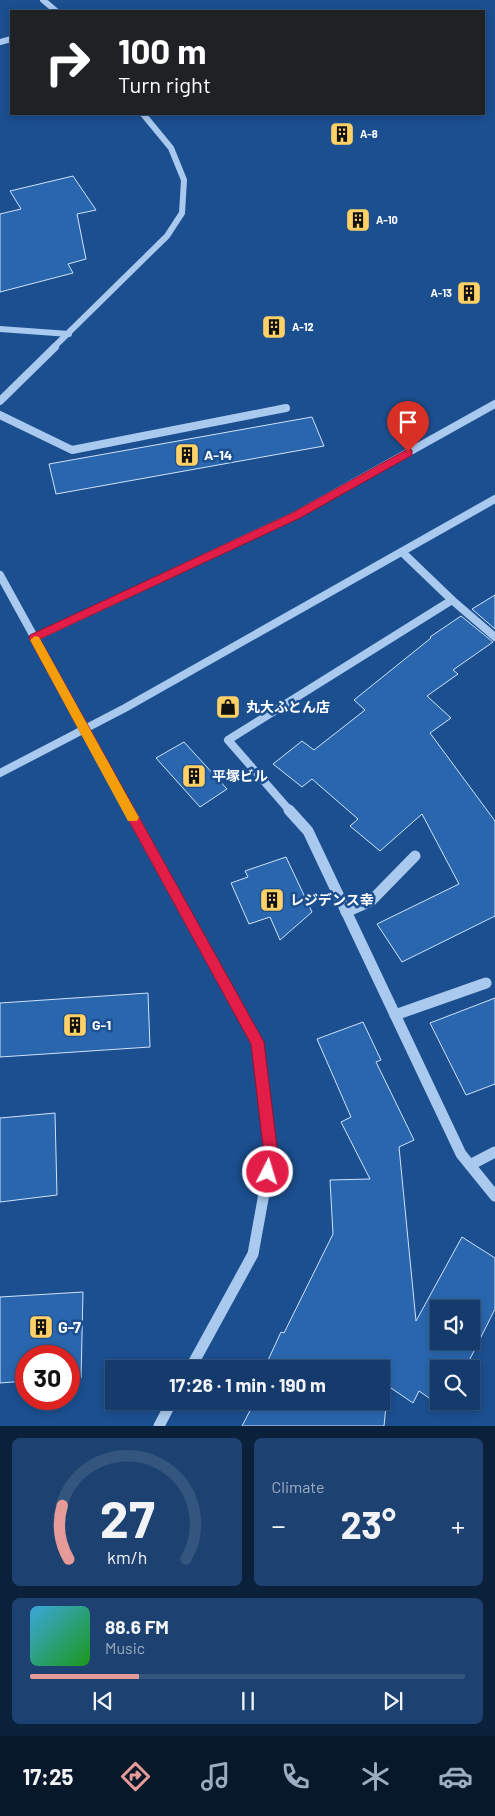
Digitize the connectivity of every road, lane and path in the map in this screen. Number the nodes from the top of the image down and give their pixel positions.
1 (43, 0) edge
2 (55, 10) edge
3 (144, 115) edge
4 (0, 329) edge
5 (69, 334) junction
6 (0, 401) edge
7 (495, 404) edge
8 (286, 408) dead end
9 (0, 415) edge
10 (495, 499) edge
11 (402, 552) junction
12 (0, 575) edge
13 (452, 600) junction
14 (34, 638) junction
15 (495, 638) edge
16 (84, 729) junction
17 (0, 773) edge
18 (415, 856) dead end
19 (346, 912) junction
20 (486, 983) dead end
21 (395, 1015) junction
22 (495, 1152) edge
23 (470, 1165) junction
24 (495, 1196) edge
25 (195, 1360) edge
26 (167, 1410) edge
27 (159, 1426) edge

1 - 2 street
3 - 5 street
4 - 5 street
5 - 6 street
7 - 14 street
8 - 9 street
10 - 11 street
11 - 13 street
11 - 16 street
12 - 14 street
13 - 15 street
13 - 19 street
14 - 16 street
16 - 17 street
16 - 25 street
18 - 19 street
19 - 21 street
20 - 21 street
21 - 23 street
22 - 23 street
23 - 24 street
26 - 27 street

